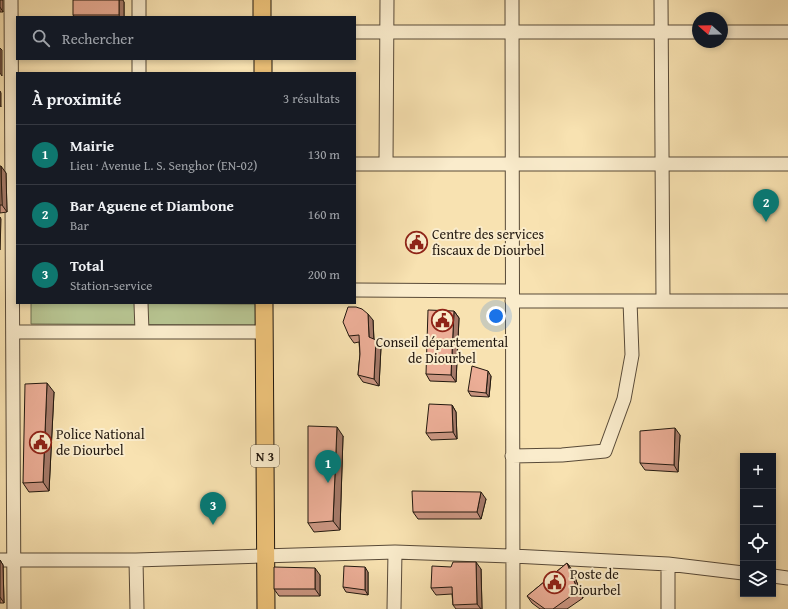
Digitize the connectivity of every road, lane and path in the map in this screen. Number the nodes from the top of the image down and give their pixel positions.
1 (12, 0) edge
2 (139, 0) edge
3 (262, 0) edge
4 (387, 0) edge
5 (512, 0) edge
6 (661, 0) edge
7 (139, 16) edge
8 (262, 16) edge
9 (10, 32) edge
10 (356, 32) edge
11 (387, 32) junction
12 (512, 32) junction
13 (661, 32) junction
14 (692, 32) edge
15 (728, 32) edge
16 (788, 32) edge
17 (139, 60) edge
18 (263, 60) edge
19 (139, 72) edge
20 (263, 72) edge
21 (10, 164) edge
22 (356, 164) edge
23 (386, 164) junction
24 (512, 164) junction
25 (662, 164) junction
26 (788, 164) edge
27 (356, 290) edge
28 (11, 292) edge
29 (512, 296) junction
30 (630, 301) junction
31 (663, 301) junction
32 (788, 301) edge
33 (141, 304) edge
34 (264, 304) edge
35 (13, 332) junction
36 (142, 332) junction
37 (264, 332) junction
38 (512, 456) junction
39 (396, 552) junction
40 (266, 555) junction
41 (512, 556) junction
42 (0, 560) edge
43 (14, 560) junction
44 (136, 560) junction
45 (668, 564) junction
46 (740, 573) edge
47 (776, 576) edge
48 (788, 578) edge
49 (14, 609) edge
50 (137, 609) edge
51 (266, 609) edge
52 (394, 609) edge
53 (513, 609) edge
54 (668, 609) edge

1 - 9 street
2 - 7 street
3 - 8 main road
4 - 11 street
5 - 12 street
6 - 13 street
9 - 21 street
10 - 11 street
11 - 12 street
11 - 23 street
12 - 13 street
12 - 24 street
13 - 14 street
13 - 25 street
15 - 16 street
17 - 19 street
18 - 20 main road
21 - 28 street
22 - 23 street
23 - 24 street
24 - 25 street
24 - 29 street
25 - 26 street
25 - 31 street
27 - 29 street
28 - 35 street
29 - 30 street
29 - 38 street
30 - 31 street
30 - 38 street
31 - 32 street
33 - 36 street
34 - 37 main road, N 3
35 - 36 street
35 - 43 street
36 - 37 street
37 - 40 main road, N 3
38 - 41 street
39 - 40 street
39 - 41 street
39 - 52 street
40 - 44 street
40 - 51 main road, N 3
41 - 45 street
41 - 53 street
42 - 43 street
43 - 44 street
43 - 49 street
44 - 50 street
45 - 46 street
45 - 54 street
47 - 48 street

